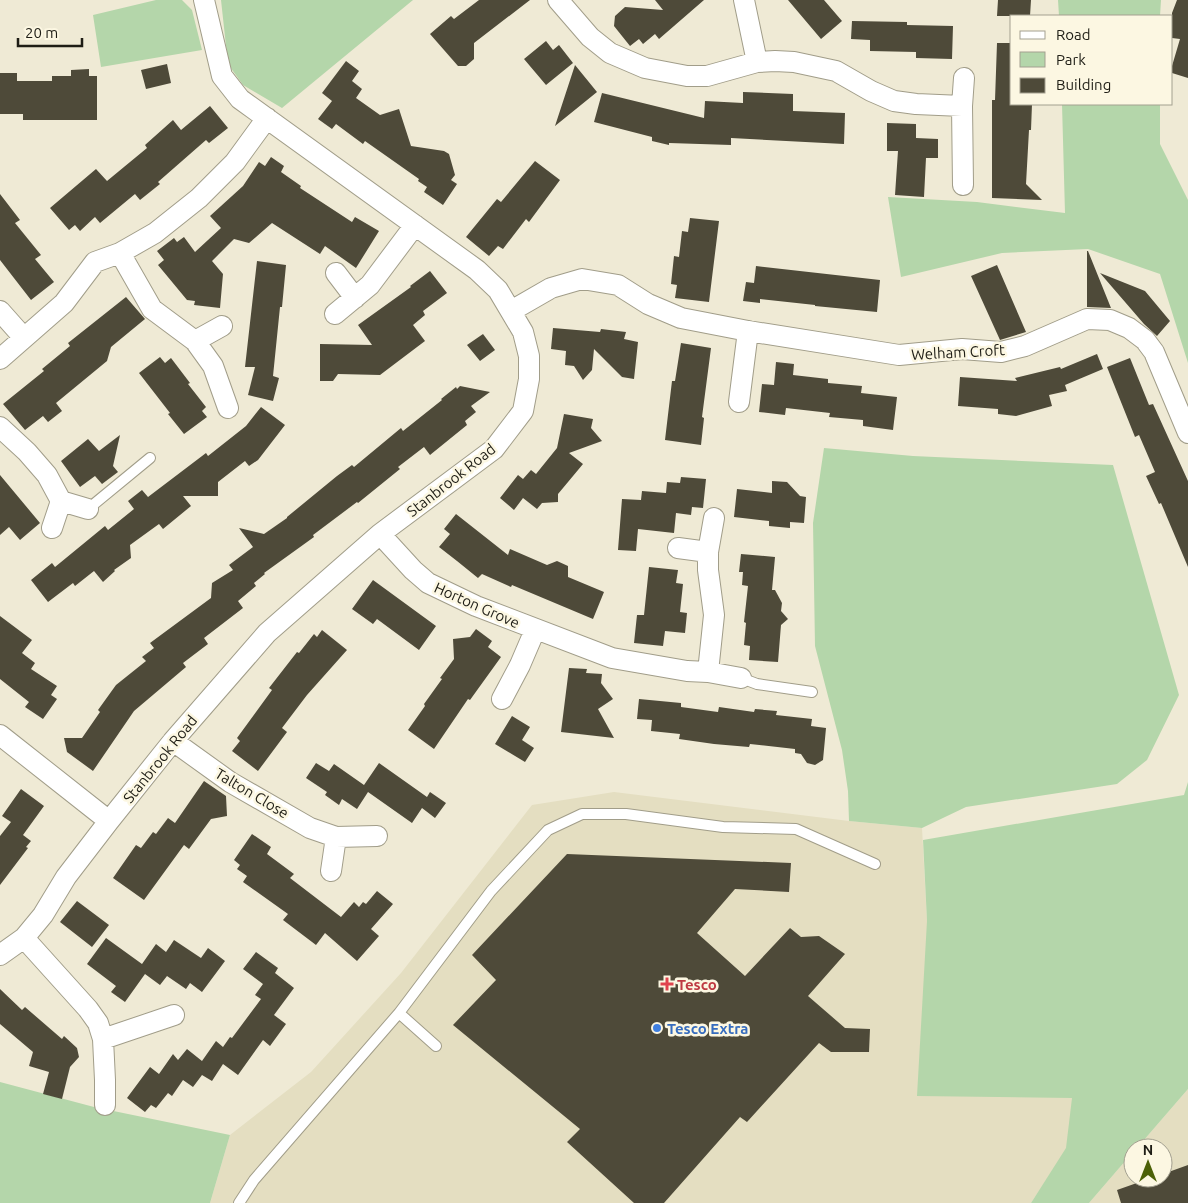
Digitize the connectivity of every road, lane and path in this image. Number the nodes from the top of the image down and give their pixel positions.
1 (204, 0) edge
2 (558, 0) edge
3 (744, 0) edge
4 (757, 62) junction
5 (964, 78) dead end
6 (962, 106) junction
7 (267, 118) junction
8 (963, 185) dead end
9 (415, 225) junction
10 (120, 253) junction
11 (336, 273) dead end
12 (355, 298) junction
13 (0, 311) edge
14 (511, 311) junction
15 (335, 314) dead end
16 (222, 326) dead end
17 (748, 331) junction
18 (24, 338) junction
19 (195, 341) junction
20 (0, 359) edge
21 (739, 402) dead end
22 (228, 408) dead end
23 (0, 427) edge
24 (1188, 433) edge
25 (150, 458) dead end
26 (62, 501) junction
27 (88, 509) joint
28 (714, 518) dead end
29 (52, 528) dead end
30 (380, 534) junction
31 (678, 548) dead end
32 (708, 552) junction
33 (535, 630) junction
34 (708, 672) junction
35 (742, 678) joint
36 (812, 692) dead end
37 (502, 699) dead end
38 (0, 735) edge
39 (173, 741) junction
40 (109, 821) junction
41 (378, 836) dead end
42 (336, 837) junction
43 (875, 864) dead end
44 (331, 871) dead end
45 (24, 938) junction
46 (0, 954) edge
47 (399, 1013) junction
48 (174, 1015) dead end
49 (103, 1039) junction
50 (436, 1046) dead end
51 (104, 1105) dead end
52 (239, 1203) edge

1 - 7 street, Stanbrook Road
2 - 4 street
3 - 4 street
4 - 6 street
5 - 6 street
6 - 8 street
7 - 9 street, Stanbrook Road
7 - 10 street
9 - 12 street
9 - 14 street, Stanbrook Road
10 - 18 street
10 - 19 street
11 - 12 street
12 - 15 street
13 - 18 street
14 - 17 street, Welham Croft
14 - 30 street, Stanbrook Road
16 - 19 street
17 - 21 street
17 - 24 street, Welham Croft
18 - 20 street
19 - 22 street
23 - 26 street
25 - 27 lane
26 - 27 street
26 - 29 street
28 - 32 street
30 - 33 street, Horton Grove
30 - 39 street, Stanbrook Road
31 - 32 street
32 - 34 street
33 - 34 street, Horton Grove
33 - 37 street, Horton Grove
34 - 35 street, Horton Grove
35 - 36 lane
38 - 40 street
39 - 40 street, Stanbrook Road
39 - 42 street, Talton Close
40 - 45 street, Stanbrook Road
41 - 42 street, Talton Close
42 - 44 street
43 - 47 lane
45 - 46 street, Stanbrook Road
45 - 49 street
47 - 50 lane
47 - 52 lane
48 - 49 street
49 - 51 street

